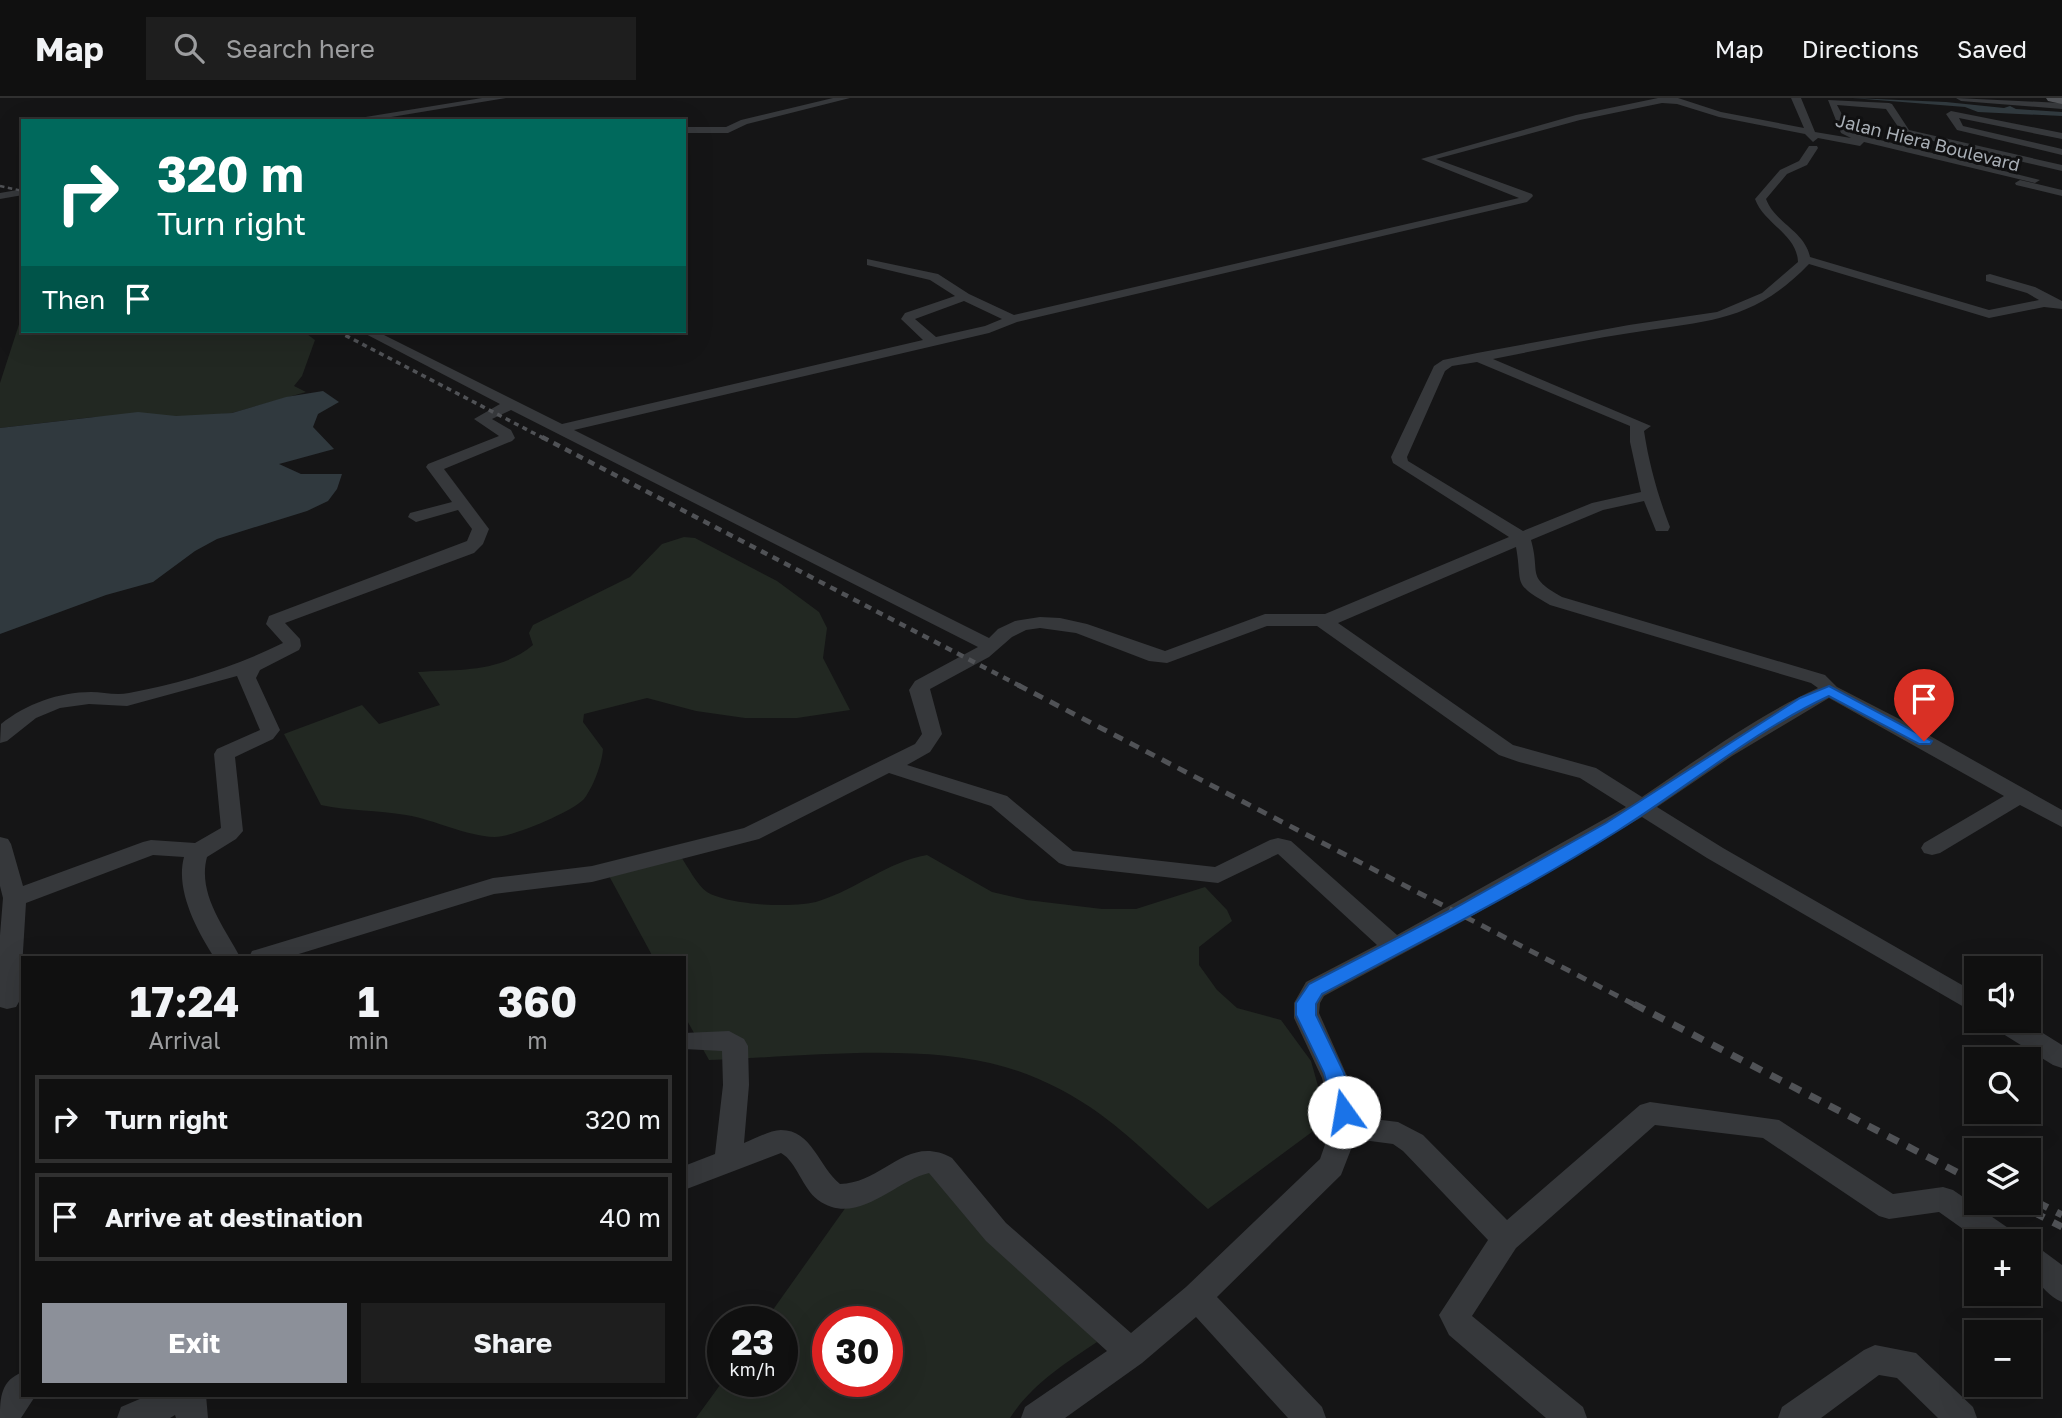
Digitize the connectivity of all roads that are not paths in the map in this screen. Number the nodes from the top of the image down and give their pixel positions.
1 (421, 98) edge
2 (501, 98) edge
3 (1796, 98) edge
4 (1807, 98) edge
5 (1961, 98) edge
6 (1996, 98) edge
7 (2053, 98) edge
8 (844, 99) edge
9 (2033, 99) edge
10 (2062, 100) edge
11 (2062, 106) edge
12 (435, 107) junction
13 (359, 119) edge
14 (448, 119) edge
15 (686, 130) edge
16 (2062, 136) edge
17 (2000, 138) junction
18 (1817, 139) junction
19 (1973, 148) junction
20 (2062, 152) edge
21 (1944, 158) junction
22 (2062, 168) edge
23 (2035, 180) dead end
24 (21, 192) edge
25 (0, 196) edge
26 (2061, 196) edge
27 (1805, 259) junction
28 (871, 262) dead end
29 (1990, 278) dead end
30 (965, 296) junction
31 (2059, 305) edge
32 (1013, 319) junction
33 (370, 333) edge
34 (932, 341) junction
35 (1477, 357) junction
36 (512, 404) junction
37 (563, 428) junction
38 (1649, 495) junction
39 (462, 504) junction
40 (416, 517) dead end
41 (1662, 527) dead end
42 (1522, 538) junction
43 (1323, 621) junction
44 (992, 647) junction
45 (251, 666) junction
46 (1829, 690) junction
47 (0, 737) edge
48 (889, 766) junction
49 (2021, 795) junction
50 (1643, 808) junction
51 (2062, 820) edge
52 (0, 844) edge
53 (1932, 848) dead end
54 (201, 851) junction
55 (15, 898) junction
56 (1393, 946) junction
57 (227, 956) edge
58 (264, 956) edge
59 (1964, 998) edge
60 (10, 999) edge
61 (2022, 1033) edge
62 (690, 1041) dead end
63 (2062, 1058) edge
64 (1343, 1126) junction
65 (729, 1159) junction
66 (686, 1177) edge
67 (1987, 1229) edge
68 (1506, 1238) junction
69 (2041, 1266) edge
70 (2062, 1288) edge
71 (1197, 1297) junction
72 (1130, 1353) junction
73 (21, 1390) edge
74 (173, 1397) edge
75 (190, 1397) edge
76 (2, 1418) edge
77 (132, 1418) edge
78 (192, 1418) edge
79 (1037, 1418) edge
80 (1310, 1418) edge
81 (1571, 1418) edge
82 (1794, 1418) edge
83 (1961, 1418) edge

1 - 12 street
2 - 12 street
3 - 18 street, Jalan Hiera Boulevard
4 - 18 street, Jalan Hiera Boulevard
5 - 11 street
6 - 9 street
7 - 10 main road
8 - 15 street
9 - 10 street
12 - 13 street
12 - 14 street
16 - 17 street
17 - 19 street
17 - 20 street
18 - 26 street, Jalan Hiera Boulevard
18 - 26 street, Jalan Hiera Boulevard
18 - 27 street
18 - 32 street
19 - 21 street
19 - 21 street
19 - 22 street
21 - 23 street
24 - 25 street
27 - 31 street
27 - 35 street
28 - 30 street
29 - 31 street
30 - 32 street
30 - 34 street
32 - 34 street
33 - 36 street
34 - 37 street
35 - 38 street
35 - 42 street
36 - 37 street
36 - 39 street
37 - 44 street
38 - 41 street
38 - 42 street
39 - 40 street
39 - 45 street
42 - 43 street
42 - 46 street
43 - 44 street
43 - 50 street
44 - 48 street
45 - 47 street
45 - 54 street
46 - 49 street
46 - 50 street
48 - 56 street
48 - 58 street
49 - 51 street
49 - 53 street
50 - 56 street
50 - 59 street
52 - 55 street
54 - 55 street
54 - 57 street
55 - 60 street
56 - 64 street
61 - 63 street
62 - 65 street
64 - 68 street
64 - 71 street
65 - 66 street
65 - 72 street
67 - 68 street
68 - 81 street
69 - 70 street
71 - 72 street
71 - 80 street
72 - 79 street
73 - 76 street
74 - 77 street
75 - 78 street
82 - 83 street

